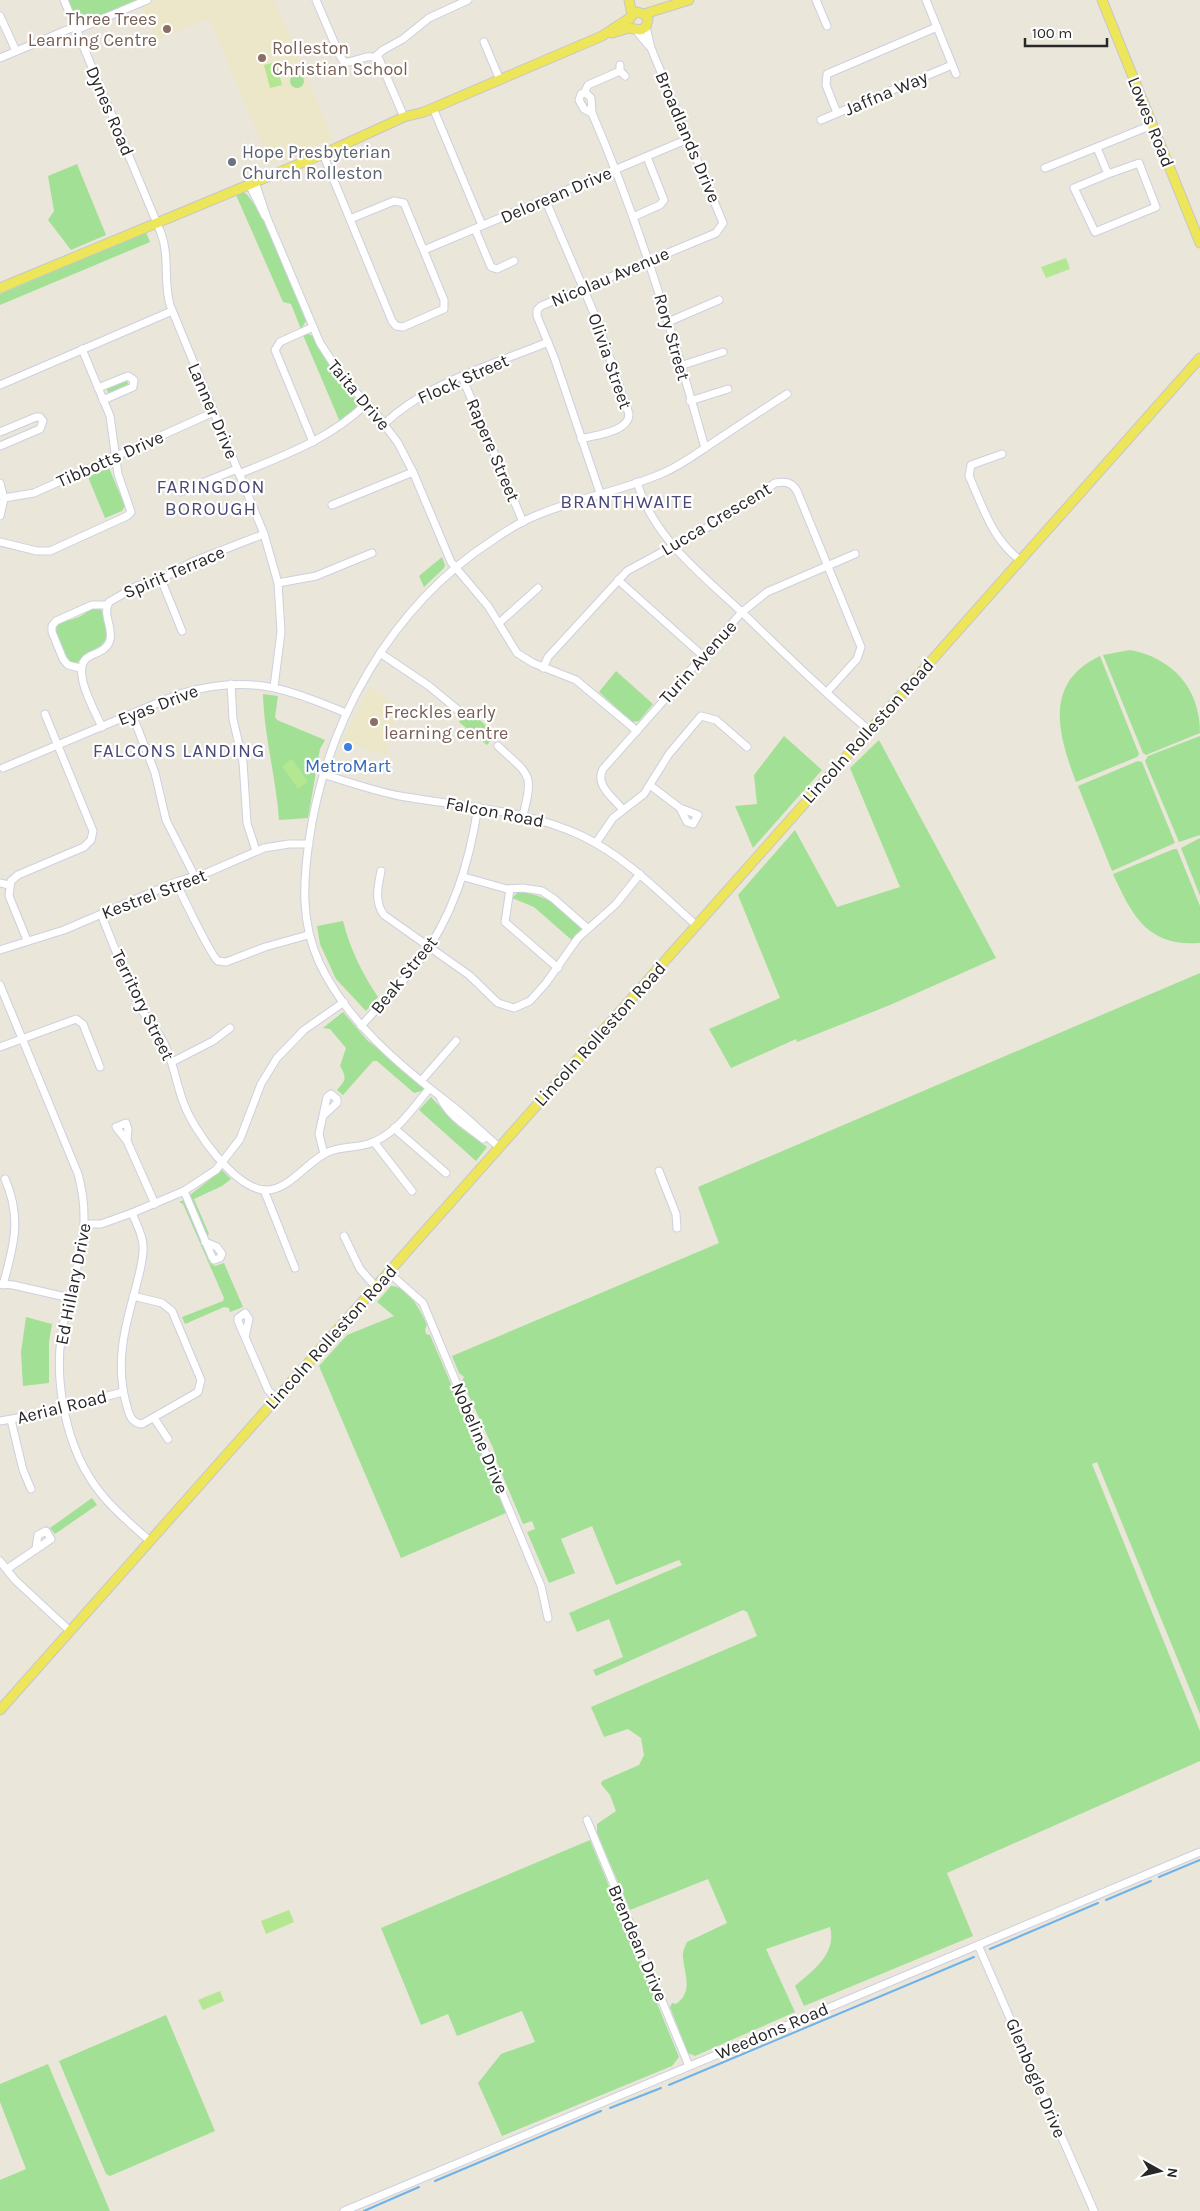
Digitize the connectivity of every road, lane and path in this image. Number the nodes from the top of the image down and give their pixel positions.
1 (64, 0) edge
2 (147, 0) edge
3 (316, 0) edge
4 (468, 0) edge
5 (629, 0) edge
6 (634, 0) edge
7 (816, 0) edge
8 (926, 0) edge
9 (1102, 0) edge
10 (686, 1) edge
11 (643, 13) junction
12 (0, 16) edge
13 (631, 16) junction
14 (646, 26) junction
15 (827, 26) dead end
16 (937, 27) junction
17 (75, 29) junction
18 (635, 29) junction
19 (602, 36) junction
20 (484, 42) dead end
21 (651, 48) junction
22 (16, 51) junction
23 (376, 56) junction
24 (0, 58) edge
25 (952, 65) junction
26 (622, 71) dead end
27 (956, 74) dead end
28 (500, 80) junction
29 (433, 108) junction
30 (837, 113) junction
31 (404, 118) junction
32 (820, 120) dead end
33 (1152, 125) junction
34 (688, 139) junction
35 (1097, 148) junction
36 (323, 154) junction
37 (647, 157) junction
38 (1045, 168) dead end
39 (616, 170) junction
40 (1108, 174) junction
41 (252, 183) junction
42 (545, 199) junction
43 (633, 217) junction
44 (350, 219) junction
45 (157, 222) junction
46 (482, 226) junction
47 (722, 226) joint
48 (475, 229) junction
49 (1200, 244) edge
50 (424, 250) junction
51 (514, 261) dead end
52 (649, 261) junction
53 (0, 288) edge
54 (583, 288) junction
55 (719, 300) dead end
56 (172, 311) junction
57 (668, 322) junction
58 (313, 327) junction
59 (548, 342) junction
60 (82, 349) junction
61 (723, 352) dead end
62 (1200, 358) edge
63 (680, 366) junction
64 (462, 378) junction
65 (0, 385) edge
66 (98, 388) junction
67 (728, 390) dead end
68 (786, 394) dead end
69 (103, 400) junction
70 (690, 401) junction
71 (366, 404) junction
72 (214, 412) junction
73 (384, 424) junction
74 (16, 425) junction
75 (0, 432) edge
76 (21, 437) junction
77 (581, 439) junction
78 (313, 442) junction
79 (0, 446) edge
80 (704, 448) junction
81 (1002, 454) dead end
82 (116, 457) junction
83 (238, 471) junction
84 (413, 472) junction
85 (637, 482) junction
86 (0, 483) edge
87 (180, 492) dead end
88 (600, 494) junction
89 (4, 498) junction
90 (332, 505) dead end
91 (0, 516) edge
92 (523, 522) junction
93 (264, 534) junction
94 (0, 542) edge
95 (673, 546) junction
96 (372, 553) dead end
97 (855, 554) dead end
98 (1020, 560) junction
99 (828, 566) junction
100 (456, 569) junction
101 (161, 579) junction
102 (618, 580) junction
103 (278, 584) junction
104 (538, 588) dead end
105 (107, 605) junction
106 (742, 612) junction
107 (499, 623) junction
108 (182, 631) dead end
109 (380, 653) junction
110 (703, 656) junction
111 (80, 668) junction
112 (543, 668) junction
113 (232, 684) junction
114 (274, 687) junction
115 (827, 692) junction
116 (458, 710) dead end
117 (346, 713) junction
118 (45, 714) dead end
119 (132, 714) junction
120 (102, 727) junction
121 (869, 730) junction
122 (637, 731) junction
123 (58, 745) junction
124 (498, 746) dead end
125 (747, 748) dead end
126 (3, 768) dead end
127 (323, 774) junction
128 (651, 786) junction
129 (478, 807) junction
130 (680, 808) dead end
131 (623, 810) junction
132 (523, 815) junction
133 (596, 843) junction
134 (308, 844) junction
135 (256, 851) junction
136 (381, 871) dead end
137 (640, 874) junction
138 (194, 875) junction
139 (464, 877) junction
140 (176, 882) junction
141 (0, 883) edge
142 (9, 885) junction
143 (510, 889) junction
144 (101, 914) junction
145 (696, 924) junction
146 (587, 928) junction
147 (308, 935) junction
148 (27, 940) junction
149 (430, 946) junction
150 (0, 950) edge
151 (558, 968) junction
152 (0, 984) edge
153 (344, 1002) junction
154 (361, 1026) junction
155 (230, 1028) dead end
156 (22, 1038) junction
157 (456, 1042) dead end
158 (0, 1047) edge
159 (172, 1062) junction
160 (100, 1067) dead end
161 (421, 1081) junction
162 (429, 1089) junction
163 (324, 1114) dead end
164 (394, 1128) junction
165 (127, 1140) dead end
166 (374, 1142) junction
167 (498, 1149) junction
168 (324, 1154) junction
169 (223, 1162) junction
170 (659, 1171) dead end
171 (446, 1173) dead end
172 (5, 1179) dead end
173 (264, 1190) junction
174 (184, 1191) junction
175 (412, 1192) dead end
176 (155, 1204) junction
177 (132, 1213) junction
178 (86, 1224) junction
179 (677, 1228) dead end
180 (344, 1236) dead end
181 (205, 1242) dead end
182 (295, 1268) dead end
183 (388, 1272) junction
184 (1, 1284) edge
185 (375, 1286) junction
186 (133, 1296) junction
187 (70, 1298) junction
188 (245, 1337) dead end
189 (123, 1392) junction
190 (276, 1398) junction
191 (64, 1406) junction
192 (154, 1418) junction
193 (0, 1420) edge
194 (11, 1420) junction
195 (168, 1439) dead end
196 (31, 1489) dead end
197 (150, 1541) junction
198 (36, 1548) dead end
199 (0, 1561) edge
200 (6, 1569) junction
201 (548, 1618) dead end
202 (70, 1631) junction
203 (0, 1710) edge
204 (587, 1820) dead end
205 (1200, 1852) edge
206 (978, 1945) junction
207 (689, 2066) junction
208 (344, 2211) edge
209 (1094, 2211) edge

1 - 17 street, Dynes Road
2 - 17 street
3 - 23 street
4 - 23 street
5 - 13 main road
6 - 11 main road
7 - 15 street
8 - 16 street
9 - 33 main road, Lowes Road
10 - 11 main road
10 - 14 main road
11 - 13 main road
11 - 14 main road
12 - 22 street
13 - 18 main road
13 - 19 main road
14 - 18 main road
14 - 21 street, Broadlands Drive
16 - 25 street
16 - 30 street
17 - 22 street
17 - 45 street, Dynes Road
18 - 19 main road
18 - 21 street, Broadlands Drive
19 - 28 main road
20 - 28 street
21 - 34 street, Broadlands Drive
22 - 24 street
23 - 31 street
25 - 27 street
25 - 30 street, Jaffna Way
26 - 39 street, Rory Street
28 - 29 main road
29 - 31 main road
29 - 46 street
30 - 32 street, Jaffna Way
31 - 36 main road
33 - 35 street
33 - 49 main road, Lowes Road
34 - 37 street, Delorean Drive
34 - 47 street, Broadlands Drive
35 - 38 street
35 - 40 street
36 - 41 main road
36 - 44 street
37 - 39 street, Delorean Drive
37 - 43 street
39 - 42 street, Delorean Drive
39 - 43 street, Rory Street
40 - 40 street
41 - 45 main road
41 - 58 street, Taita Drive
42 - 46 street, Delorean Drive
42 - 54 street, Olivia Street
43 - 52 street, Rory Street
44 - 50 street
44 - 50 street
45 - 53 main road
45 - 56 street, Lanner Drive
46 - 48 street, Delorean Drive
47 - 52 street, Nicolau Avenue
48 - 50 street, Delorean Drive
48 - 51 street
52 - 54 street, Nicolau Avenue
52 - 57 street, Rory Street
54 - 59 street, Nicolau Avenue
54 - 77 street, Olivia Street
55 - 57 street
56 - 60 street
56 - 72 street, Lanner Drive
57 - 63 street, Rory Street
58 - 71 street, Taita Drive
58 - 78 street
59 - 64 street, Flock Street
59 - 77 street, Nicolau Avenue
60 - 65 street
60 - 66 street
61 - 63 street
62 - 98 main road, Lincoln Rolleston Road
63 - 70 street, Rory Street
64 - 73 street, Flock Street
64 - 92 street, Rapere Street
66 - 69 street
66 - 69 street
67 - 70 street
68 - 80 street
69 - 82 street
70 - 80 street, Rory Street
71 - 73 street, Taita Drive
71 - 78 street
72 - 82 street, Tibbotts Drive
72 - 83 street, Lanner Drive
73 - 84 street, Taita Drive
74 - 75 street
74 - 76 street
74 - 76 street
76 - 79 street
77 - 88 street, Nicolau Avenue
78 - 83 street
80 - 85 street
81 - 98 street
82 - 89 street, Tibbotts Drive
82 - 94 street
83 - 87 street
83 - 93 street, Lanner Drive
84 - 90 street
84 - 100 street, Taita Drive
85 - 88 street
85 - 95 street
86 - 89 street
88 - 92 street
89 - 91 street
92 - 100 street
93 - 101 street, Spirit Terrace
93 - 103 street, Lanner Drive
95 - 99 street, Lucca Crescent
95 - 102 street, Lucca Crescent
95 - 106 street
96 - 103 street
97 - 99 street, Turin Avenue
98 - 121 main road, Lincoln Rolleston Road
99 - 106 street, Turin Avenue
99 - 115 street, Lucca Crescent
100 - 107 street, Taita Drive
100 - 109 street
101 - 105 street, Spirit Terrace
101 - 108 street
102 - 110 street
102 - 112 street, Lucca Crescent
103 - 114 street, Lanner Drive
104 - 107 street
105 - 111 street, Spirit Terrace
105 - 111 street
106 - 110 street, Turin Avenue
106 - 115 street
107 - 112 street, Taita Drive
109 - 116 street
109 - 117 street
110 - 122 street, Turin Avenue
111 - 120 street
112 - 122 street, Taita Drive
113 - 114 street, Eyas Drive
113 - 119 street, Eyas Drive
113 - 135 street
114 - 117 street, Eyas Drive
115 - 121 street
117 - 127 street
118 - 123 street
119 - 120 street, Eyas Drive
119 - 138 street
120 - 123 street, Eyas Drive
121 - 145 main road, Lincoln Rolleston Road
122 - 131 street, Turin Avenue
123 - 126 street, Eyas Drive
123 - 142 street
124 - 132 street
125 - 128 street
127 - 129 street, Falcon Road
127 - 134 street
128 - 130 street
128 - 131 street
129 - 132 street, Falcon Road
129 - 139 street, Beak Street
131 - 133 street
132 - 133 street, Falcon Road
133 - 137 street, Falcon Road
134 - 135 street, Kestrel Street
134 - 147 street
135 - 138 street, Kestrel Street
136 - 149 street
137 - 145 street, Falcon Road
137 - 146 street
138 - 140 street, Kestrel Street
139 - 143 street
139 - 149 street, Beak Street
140 - 144 street, Kestrel Street
140 - 147 street
141 - 142 street
142 - 148 street
143 - 146 street
143 - 151 street
144 - 148 street, Kestrel Street
144 - 159 street, Territory Street
145 - 167 main road, Lincoln Rolleston Road
146 - 151 street
147 - 153 street
148 - 150 street, Kestrel Street
149 - 151 street
149 - 154 street, Beak Street
152 - 156 street, Ed Hillary Drive
153 - 154 street
153 - 169 street
154 - 161 street
155 - 159 street
156 - 158 street
156 - 160 street
156 - 178 street, Ed Hillary Drive
157 - 161 street
159 - 169 street, Territory Street
161 - 162 street
162 - 164 street
162 - 167 street
163 - 168 street
164 - 166 street
164 - 171 street
165 - 176 street
166 - 168 street
166 - 175 street
167 - 183 main road, Lincoln Rolleston Road
168 - 173 street
169 - 173 street, Territory Street
169 - 174 street
170 - 179 street
172 - 184 street
173 - 182 street
174 - 176 street
174 - 181 street
176 - 177 street
177 - 178 street
177 - 186 street
178 - 187 street, Ed Hillary Drive
180 - 185 street
183 - 185 main road, Lincoln Rolleston Road
183 - 201 street, Nobeline Drive
184 - 187 street
185 - 190 main road, Lincoln Rolleston Road
186 - 189 street
186 - 192 street
187 - 191 street, Ed Hillary Drive
188 - 190 street
189 - 191 street, Aerial Road
189 - 192 street
190 - 197 main road, Lincoln Rolleston Road
191 - 194 street, Aerial Road
191 - 197 street, Ed Hillary Drive
192 - 195 street
193 - 194 street, Aerial Road
194 - 196 street
197 - 202 main road, Lincoln Rolleston Road
198 - 200 street
199 - 200 street
200 - 202 street
202 - 203 main road, Lincoln Rolleston Road
204 - 207 street, Brendean Drive
205 - 206 street, Weedons Road
206 - 207 street, Weedons Road
206 - 209 street, Glenbogle Drive
207 - 208 street, Weedons Road

